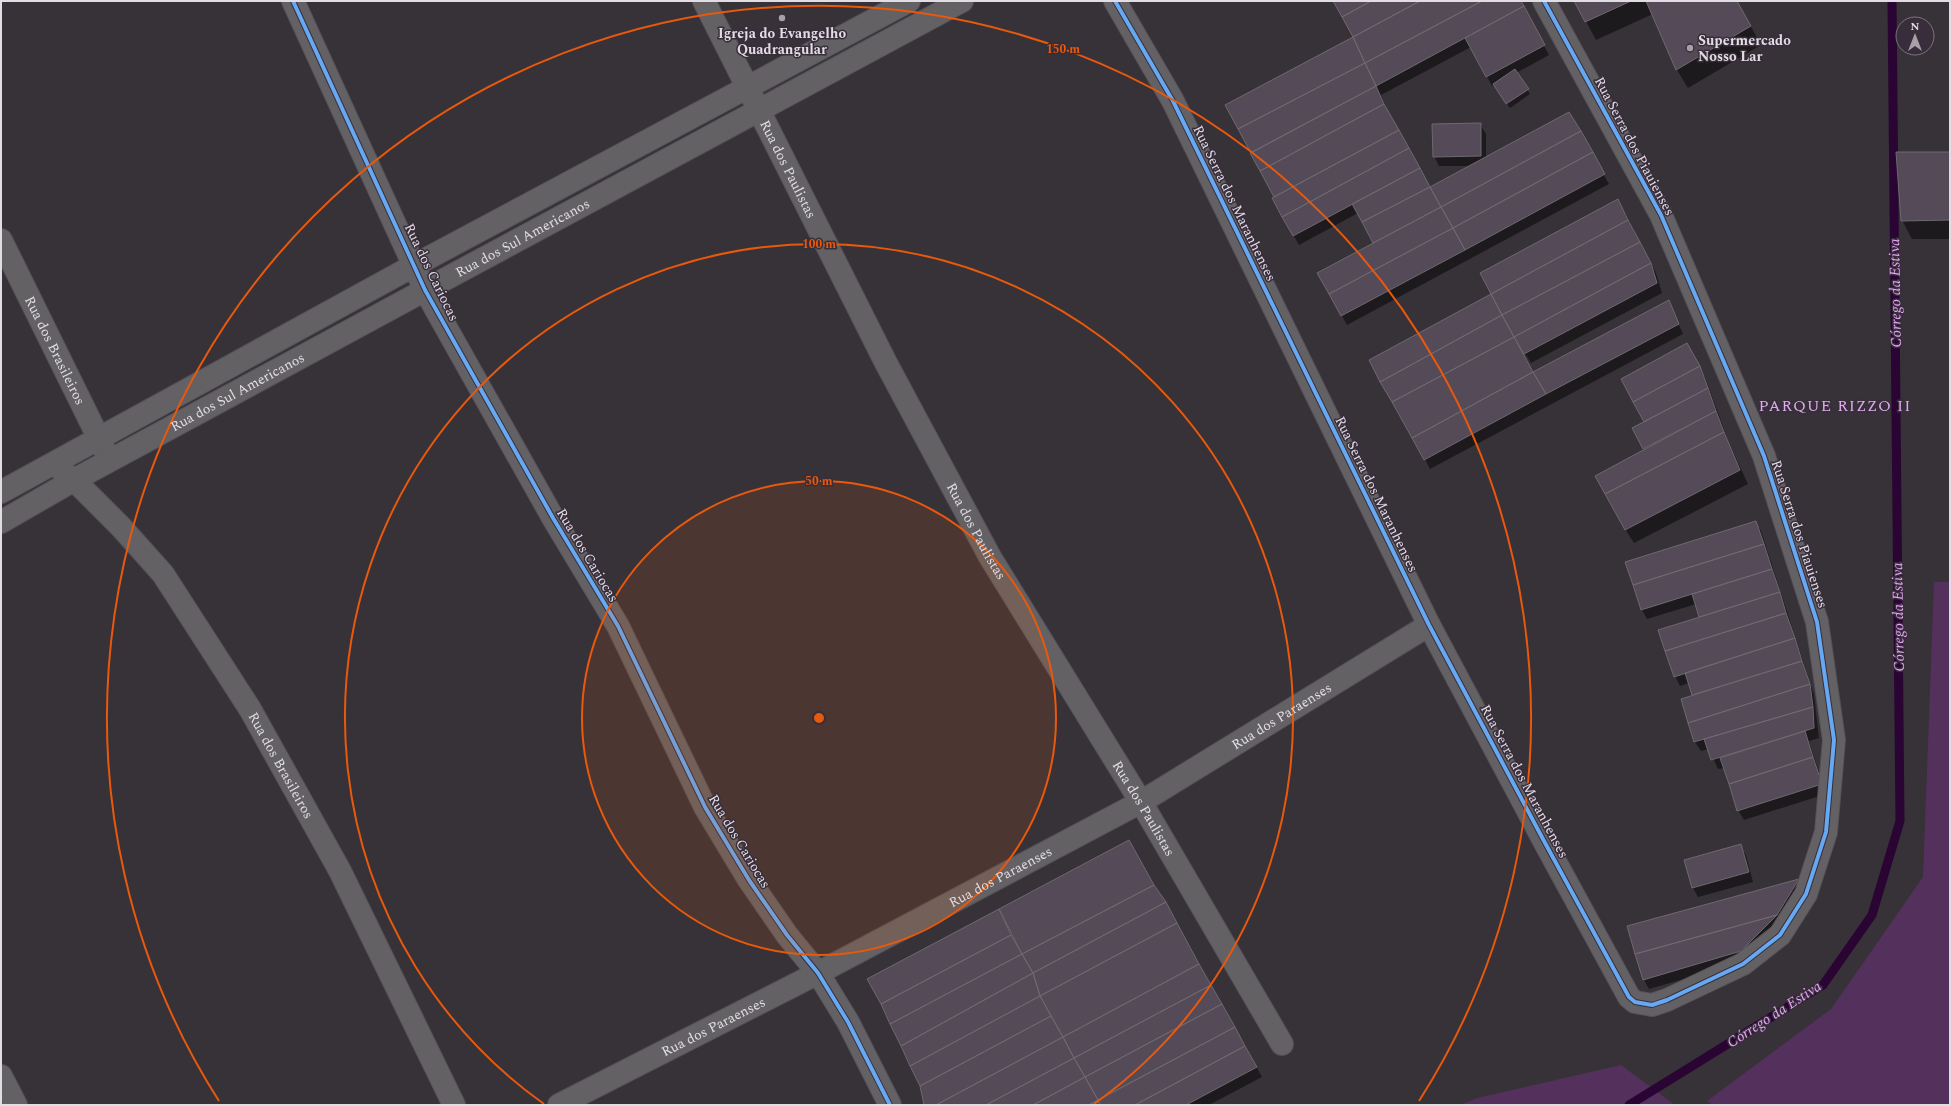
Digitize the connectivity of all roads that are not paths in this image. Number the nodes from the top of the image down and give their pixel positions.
1 (293, 1) edge
2 (704, 1) edge
3 (910, 1) edge
4 (962, 1) edge
5 (1115, 1) edge
6 (1544, 1) edge
7 (748, 88) junction
8 (759, 110) junction
9 (1, 240) edge
10 (415, 265) junction
11 (425, 290) junction
12 (99, 439) junction
13 (110, 461) junction
14 (53, 464) junction
15 (74, 480) junction
16 (1, 492) edge
17 (1, 522) edge
18 (1429, 625) junction
19 (1141, 802) junction
20 (818, 973) junction
21 (1626, 992) joint
22 (1282, 1044) dead end
23 (1, 1076) edge
24 (16, 1105) edge
25 (454, 1105) edge
26 (559, 1105) edge
27 (890, 1105) edge

1 - 10 street, Rua dos Cariocas
2 - 7 street, Rua dos Paulistas
3 - 7 street, Rua dos Sul Americanos
4 - 8 street, Rua dos Sul Americanos
5 - 18 street, Rua Serra dos Maranhenses
6 - 21 street, Rua Serra dos Piauienses
7 - 8 street, Rua dos Paulistas
7 - 10 street, Rua dos Sul Americanos
8 - 11 street, Rua dos Sul Americanos
8 - 19 street, Rua dos Paulistas
9 - 12 street, Rua dos Brasileiros
10 - 11 street, Rua dos Cariocas
10 - 12 street, Rua dos Sul Americanos
11 - 13 street, Rua dos Sul Americanos
11 - 20 street, Rua dos Cariocas
12 - 13 street, Rua dos Brasileiros
12 - 14 street, Rua dos Sul Americanos
13 - 15 street, Rua dos Sul Americanos
14 - 15 street, Rua dos Brasileiros
14 - 16 street, Rua dos Sul Americanos
15 - 17 street, Rua dos Sul Americanos
15 - 25 street, Rua dos Brasileiros
18 - 19 street, Rua dos Paraenses
18 - 21 street, Rua Serra dos Maranhenses
19 - 20 street, Rua dos Paraenses
19 - 22 street, Rua dos Paulistas
20 - 26 street, Rua dos Paraenses
20 - 27 street, Rua dos Cariocas
23 - 24 street

